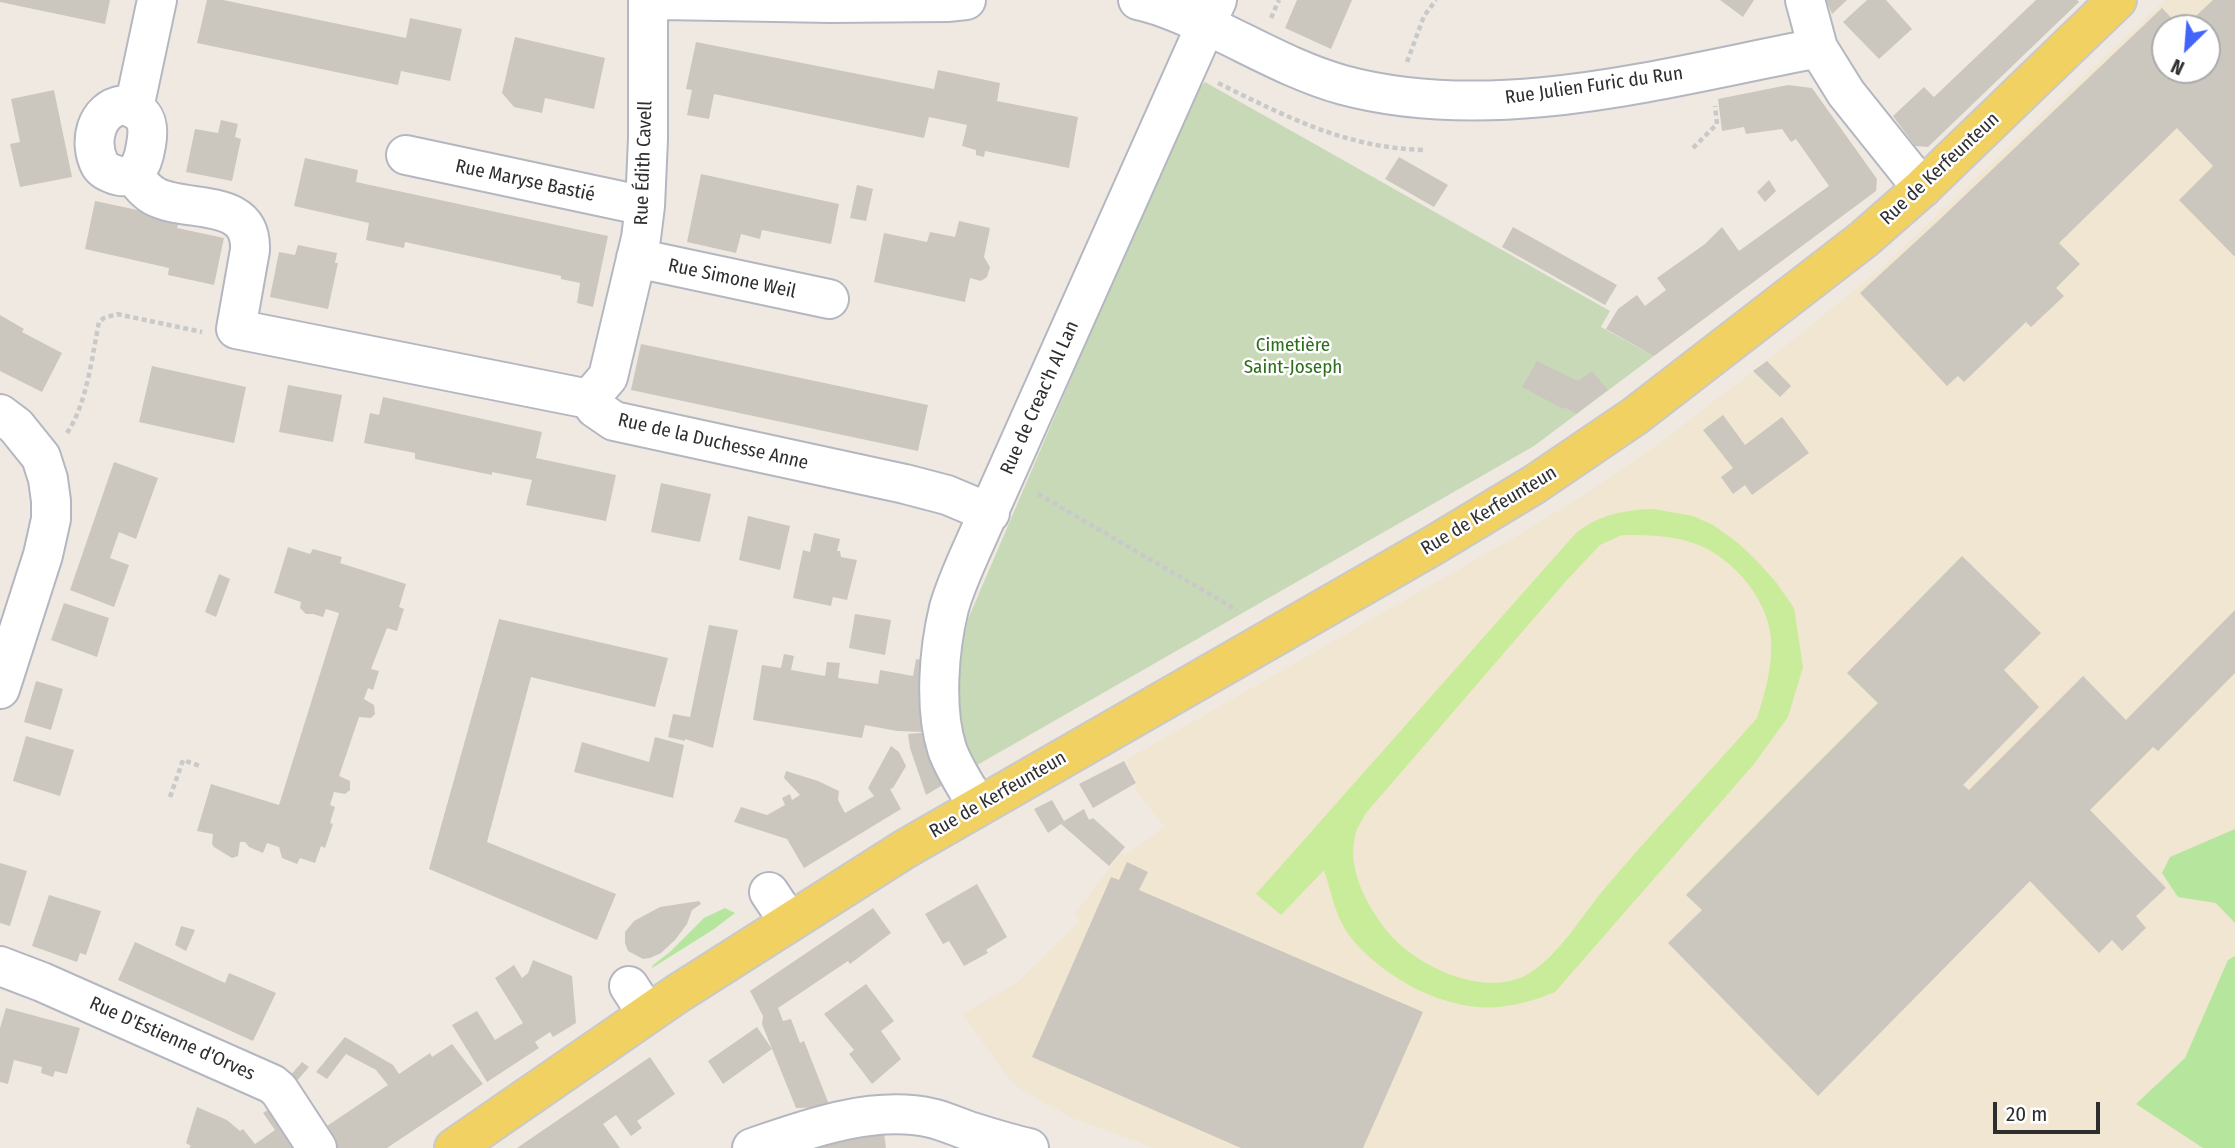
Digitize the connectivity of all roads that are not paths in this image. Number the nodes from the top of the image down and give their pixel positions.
1 (157, 0) edge
2 (648, 0) edge
3 (662, 0) edge
4 (965, 0) edge
5 (1138, 0) edge
6 (1805, 0) edge
7 (2117, 0) edge
8 (1212, 12) edge
9 (1818, 48) junction
10 (134, 108) junction
11 (406, 155) dead end
12 (133, 175) junction
13 (1922, 188) junction
14 (645, 206) junction
15 (636, 258) junction
16 (829, 299) dead end
17 (589, 399) junction
18 (0, 414) edge
19 (990, 513) junction
20 (0, 689) edge
21 (978, 806) junction
22 (0, 966) edge
23 (317, 1148) edge
24 (454, 1148) edge
25 (752, 1148) edge
26 (1029, 1148) edge

1 - 10 street
2 - 14 street, Rue Édith Cavell
3 - 4 street
5 - 8 street, Rue Julien Furic du Run
6 - 9 street
7 - 13 main road, Rue de Kerfeunteun
8 - 9 street, Rue Julien Furic du Run
8 - 19 street, Rue de Creac'h Al Lan
9 - 13 street
10 - 12 street
10 - 12 street
11 - 14 street, Rue Maryse Bastié
12 - 17 street, Rue de la Duchesse Anne
13 - 21 main road, Rue de Kerfeunteun
14 - 15 street, Rue Édith Cavell
15 - 16 street, Rue Simone Weil
15 - 17 street, Rue Édith Cavell
17 - 19 street, Rue de la Duchesse Anne
18 - 20 street
19 - 21 street, Rue de Creac'h Al Lan
21 - 24 main road, Rue de Kerfeunteun
22 - 23 street, Rue D'Estienne d'Orves
25 - 26 street

